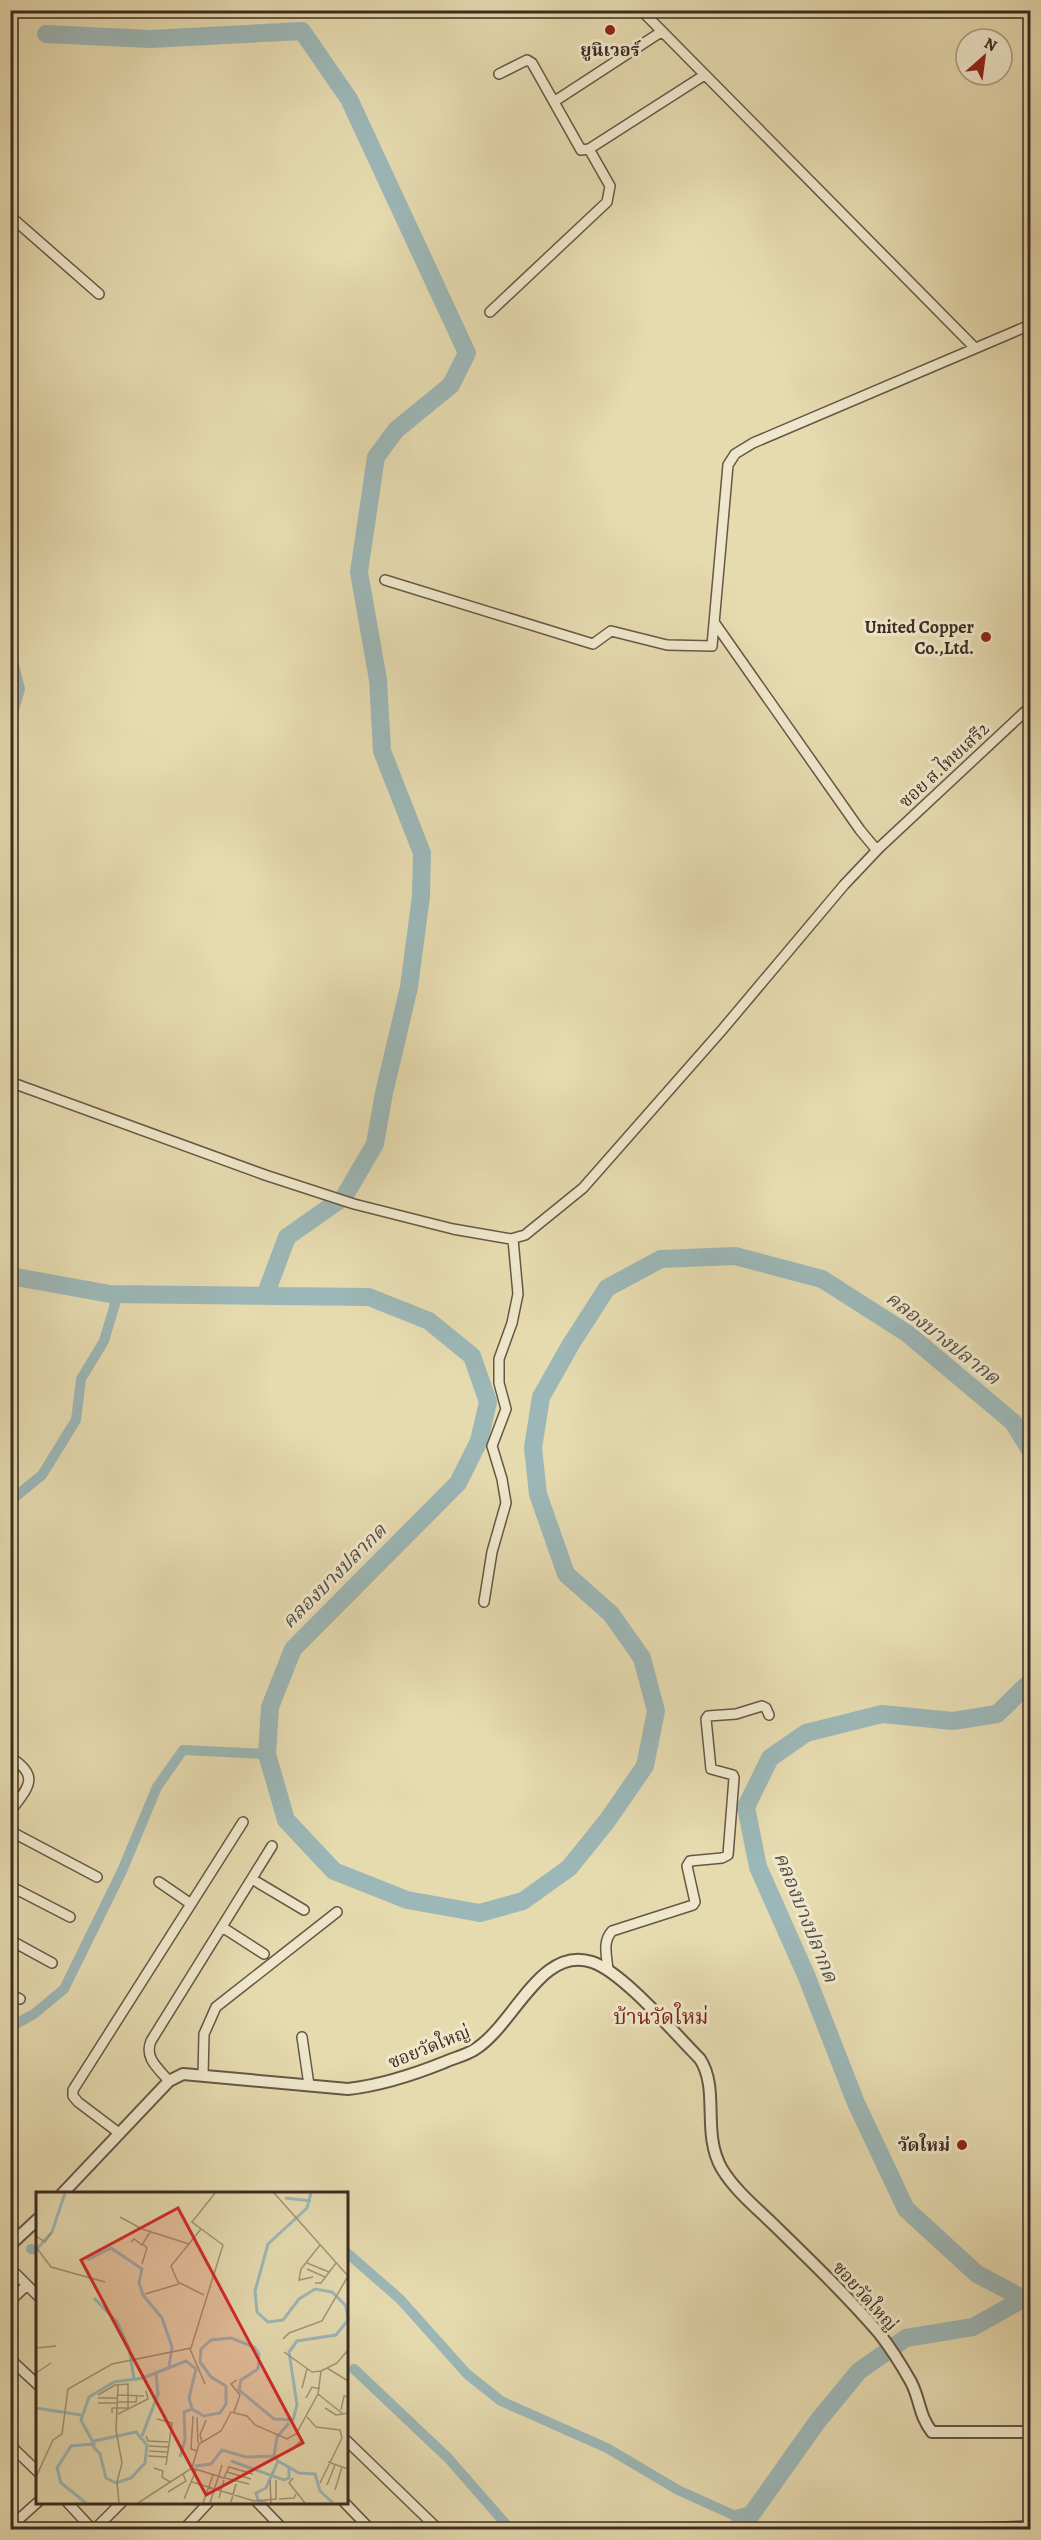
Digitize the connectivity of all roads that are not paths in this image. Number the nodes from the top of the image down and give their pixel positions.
1 (655, 10) edge
2 (643, 13) edge
3 (661, 32) junction
4 (499, 74) dead end
5 (704, 76) junction
6 (555, 101) junction
7 (589, 149) junction
8 (10, 216) edge
9 (99, 294) dead end
10 (490, 312) dead end
11 (1030, 325) edge
12 (975, 348) junction
13 (385, 580) dead end
14 (714, 621) junction
15 (1030, 707) edge
16 (880, 848) junction
17 (10, 1082) edge
18 (513, 1239) junction
19 (484, 1602) dead end
20 (769, 1715) dead end
21 (10, 1757) edge
22 (10, 1812) edge
23 (243, 1822) dead end
24 (10, 1831) edge
25 (272, 1846) dead end
26 (97, 1877) dead end
27 (252, 1879) junction
28 (159, 1882) dead end
29 (10, 1886) edge
30 (191, 1904) junction
31 (304, 1910) dead end
32 (337, 1912) dead end
33 (70, 1917) dead end
34 (222, 1927) junction
35 (10, 1941) edge
36 (264, 1954) dead end
37 (52, 1963) dead end
38 (608, 1970) junction
39 (10, 1994) edge
40 (20, 1999) dead end
41 (302, 2037) dead end
42 (203, 2075) junction
43 (169, 2081) junction
44 (309, 2085) junction
45 (119, 2133) junction
46 (63, 2192) edge
47 (36, 2221) edge
48 (10, 2245) edge
49 (10, 2268) edge
50 (26, 2286) junction
51 (36, 2294) edge
52 (10, 2301) edge
53 (10, 2358) edge
54 (36, 2383) edge
55 (1030, 2432) edge
56 (348, 2442) edge
57 (10, 2445) edge
58 (36, 2470) edge
59 (36, 2504) edge
60 (69, 2504) edge
61 (120, 2504) edge
62 (207, 2504) edge
63 (258, 2504) edge
64 (346, 2504) edge
65 (1030, 2526) edge
66 (10, 2527) edge
67 (93, 2529) edge
68 (183, 2529) edge
69 (284, 2529) edge
70 (371, 2529) edge
71 (439, 2529) edge
72 (956, 2529) edge
73 (992, 2529) edge

1 - 2 street
2 - 3 street
3 - 5 street
3 - 6 street
4 - 6 street
5 - 7 street
5 - 12 street
6 - 7 street
7 - 10 street
8 - 9 street
11 - 12 street
12 - 14 street
13 - 14 street
14 - 16 street
15 - 16 street, ซอย ส.ไทยเสรี2
16 - 18 street, ซอย ส.ไทยเสรี2
17 - 18 street
18 - 19 street
20 - 38 street
21 - 22 street
23 - 30 street
24 - 26 street
25 - 27 street
27 - 31 street
27 - 34 street
28 - 30 street
29 - 33 street
30 - 45 street
32 - 42 street
34 - 36 street
34 - 43 street
35 - 37 street
38 - 44 street, ซอยวัดใหญ่
38 - 55 street, ซอยวัดใหญ่
39 - 40 street
41 - 44 street
42 - 43 street, ซอยวัดใหญ่
42 - 44 street, ซอยวัดใหญ่
43 - 45 street
45 - 46 street
47 - 48 street
49 - 50 street
50 - 51 street
50 - 52 street
53 - 54 street
56 - 71 street
57 - 58 street
59 - 66 street
60 - 67 street
61 - 67 street
62 - 68 street
63 - 69 street
64 - 70 street
65 - 73 street
72 - 73 street

